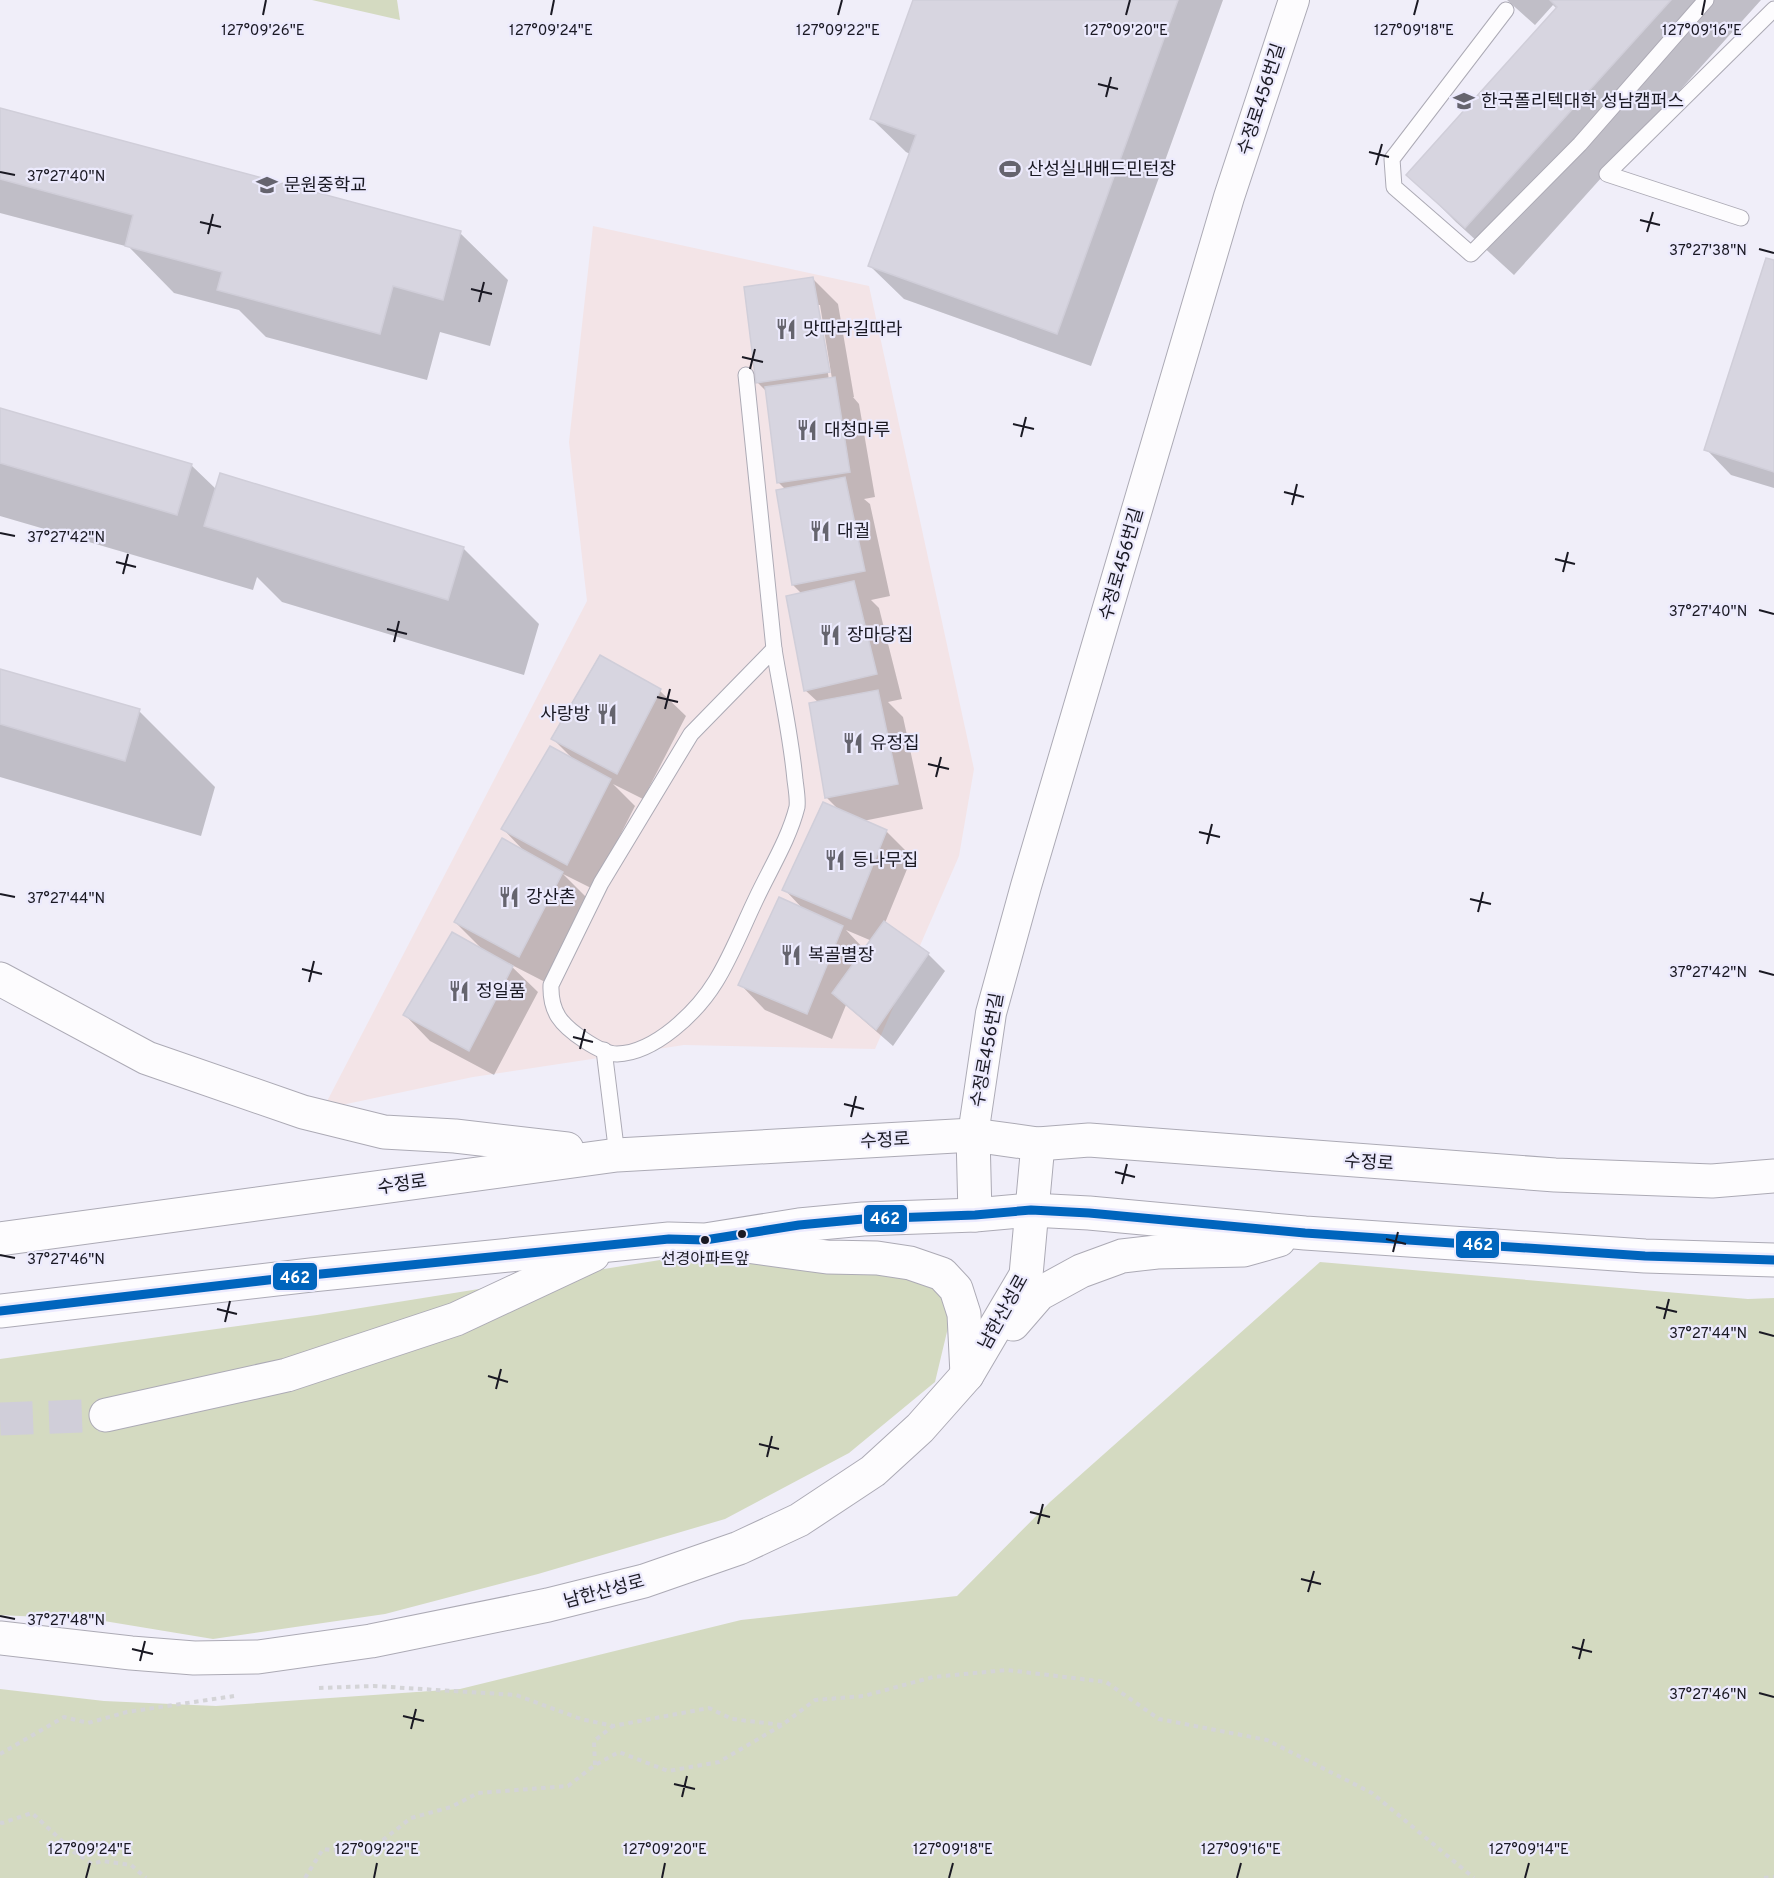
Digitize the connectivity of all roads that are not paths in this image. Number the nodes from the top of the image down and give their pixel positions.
1 (1294, 0) edge
2 (1706, 0) edge
3 (1774, 9) edge
4 (1506, 10) dead end
5 (1741, 218) dead end
6 (746, 375) dead end
7 (774, 649) junction
8 (0, 979) edge
9 (604, 1050) junction
10 (974, 1135) junction
11 (1038, 1144) junction
12 (617, 1155) junction
13 (1774, 1176) edge
14 (1031, 1210) junction
15 (975, 1215) junction
16 (1305, 1233) junction
17 (0, 1239) edge
18 (705, 1240) junction
19 (615, 1245) junction
20 (1774, 1260) edge
21 (0, 1311) edge
22 (967, 1374) junction
23 (106, 1415) tunnel mouth
24 (0, 1638) edge

1 - 10 street, 수정로456번길
2 - 4 lane
3 - 5 lane
6 - 7 lane
7 - 9 lane
7 - 9 lane
8 - 12 main road
9 - 12 lane
10 - 11 main road, 수정로
10 - 12 main road, 수정로
10 - 15 main road
11 - 13 main road, 수정로
11 - 14 main road, 남한산성로
12 - 17 main road, 수정로
14 - 15 main road
14 - 16 main road
14 - 22 main road, 남한산성로
15 - 18 main road
16 - 20 main road
16 - 22 main road
18 - 19 main road
18 - 22 main road
19 - 21 main road
19 - 23 main road
22 - 24 main road, 남한산성로

